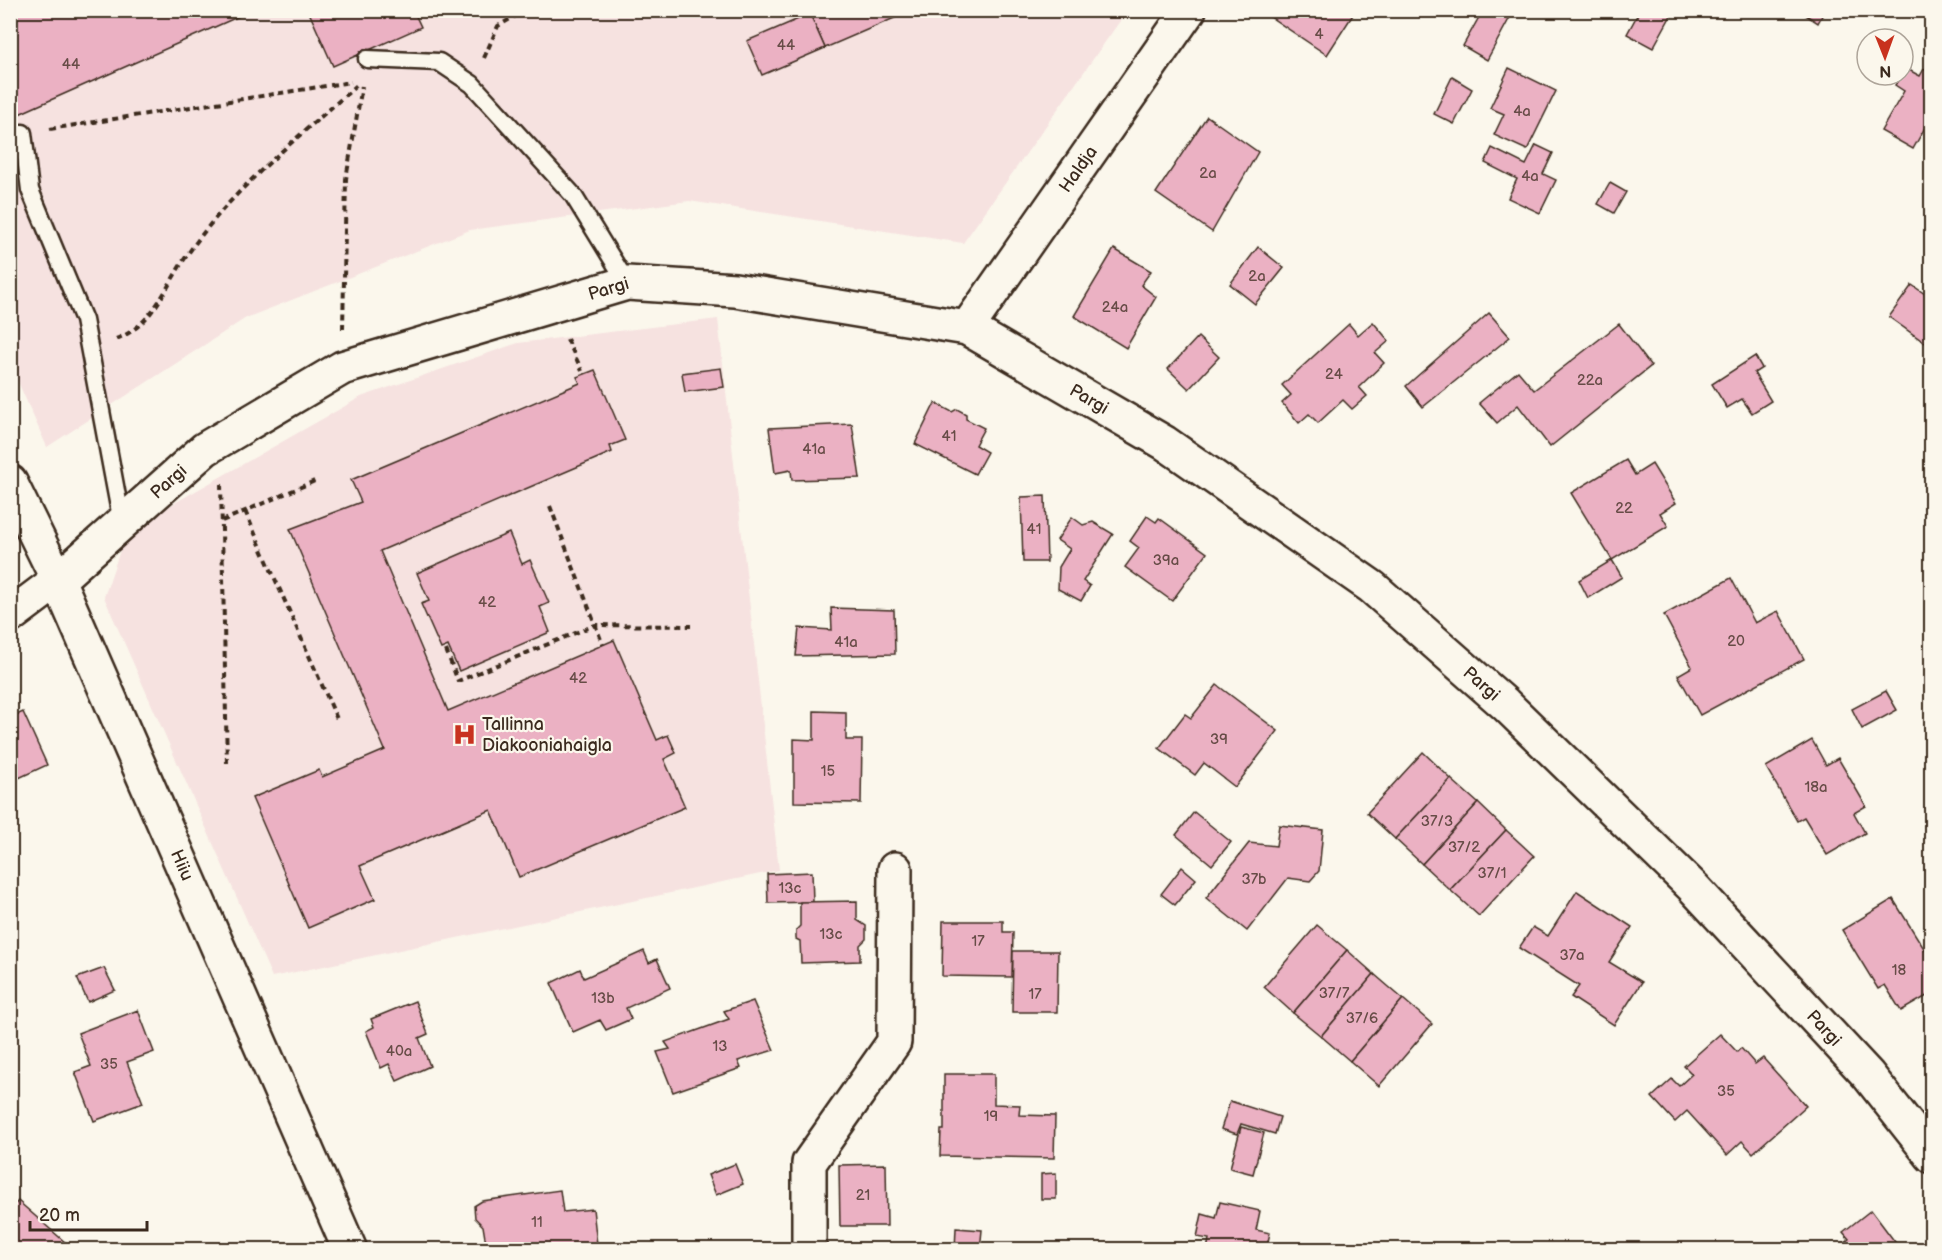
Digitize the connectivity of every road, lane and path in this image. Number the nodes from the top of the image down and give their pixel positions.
1 (526, 10) edge
2 (1189, 10) edge
3 (367, 59) dead end
4 (363, 80) junction
5 (472, 84) junction
6 (23, 133) joint
7 (627, 283) junction
8 (967, 328) junction
9 (564, 331) dead end
10 (88, 343) junction
11 (342, 368) junction
12 (582, 371) dead end
13 (221, 479) dead end
14 (317, 480) dead end
15 (10, 482) edge
16 (550, 506) dead end
17 (245, 511) junction
18 (222, 521) junction
19 (122, 523) junction
20 (58, 580) junction
21 (10, 616) edge
22 (595, 625) junction
23 (691, 626) dead end
24 (603, 645) dead end
25 (446, 650) dead end
26 (337, 719) dead end
27 (227, 764) dead end
28 (895, 869) dead end
29 (1932, 1156) edge
30 (350, 1250) edge
31 (809, 1250) edge

1 - 5 path
2 - 8 street, Haldja
3 - 5 lane
4 - 6 path
4 - 10 path
4 - 11 path
5 - 7 lane
6 - 10 lane
7 - 8 street, Pargi
7 - 11 street, Pargi
8 - 29 street, Pargi
9 - 12 path
10 - 19 lane
11 - 19 street, Pargi
13 - 18 path
14 - 17 path
15 - 20 street, Hiiu
16 - 22 path
17 - 18 path
17 - 26 path
18 - 27 path
19 - 20 street, Pargi
20 - 21 street, Pargi
20 - 30 street, Hiiu
22 - 23 path
22 - 24 path
22 - 25 path
28 - 31 street

